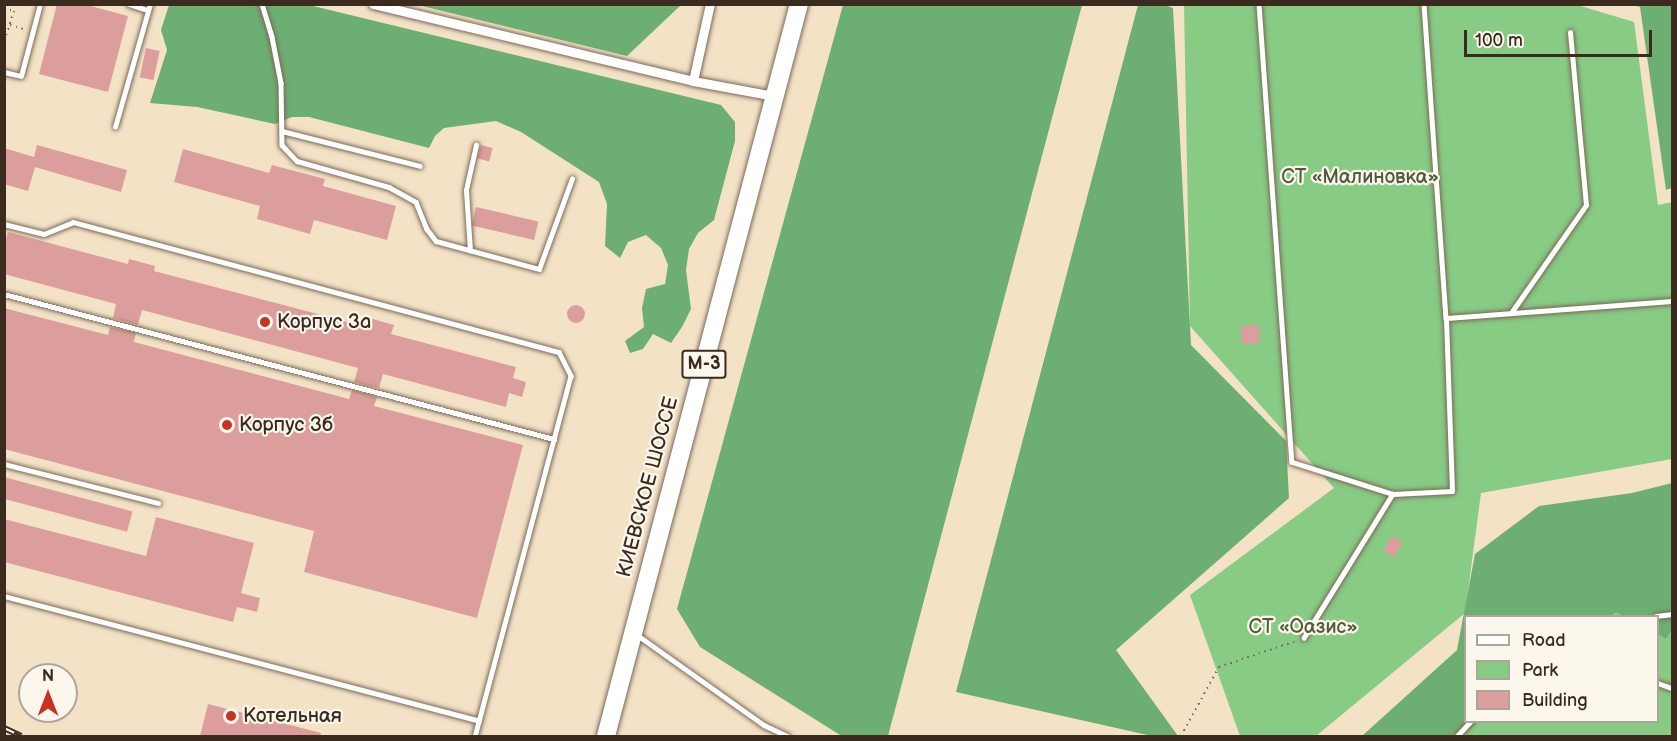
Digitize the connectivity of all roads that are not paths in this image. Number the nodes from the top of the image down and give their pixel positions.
1 (40, 4) edge
2 (129, 4) edge
3 (262, 4) edge
4 (373, 4) edge
5 (710, 4) edge
6 (799, 4) edge
7 (1259, 4) edge
8 (1424, 4) edge
9 (149, 7) edge
10 (1570, 33) dead end
11 (4, 72) edge
12 (693, 81) junction
13 (774, 96) junction
14 (116, 127) dead end
15 (282, 131) junction
16 (476, 145) dead end
17 (420, 166) dead end
18 (572, 179) dead end
19 (4, 224) edge
20 (470, 250) junction
21 (4, 294) edge
22 (1672, 301) edge
23 (1511, 313) junction
24 (1446, 318) junction
25 (554, 439) junction
26 (4, 464) edge
27 (1393, 494) junction
28 (158, 503) dead end
29 (4, 596) edge
30 (634, 632) junction
31 (1304, 638) road end
32 (479, 721) junction
33 (1469, 723) edge
34 (780, 735) edge
35 (475, 736) edge
36 (606, 736) edge
37 (788, 736) edge
38 (1457, 736) edge

1 - 11 lane
2 - 9 lane
3 - 15 lane
4 - 12 street
5 - 12 street
6 - 13 highway, КИЕВСКОЕ ШОССЕ / М-3
7 - 27 lane
8 - 24 lane
9 - 14 lane
10 - 23 lane
12 - 13 street
13 - 30 highway, КИЕВСКОЕ ШОССЕ / М-3
15 - 17 lane
15 - 20 lane
16 - 20 lane
18 - 20 lane
19 - 25 lane
21 - 25 lane
22 - 23 lane
23 - 24 lane
24 - 27 lane
25 - 32 lane
26 - 28 lane
27 - 31 lane
29 - 32 lane
30 - 34 lane
30 - 36 highway, КИЕВСКОЕ ШОССЕ / М-3
32 - 35 lane
33 - 38 lane
34 - 37 lane

